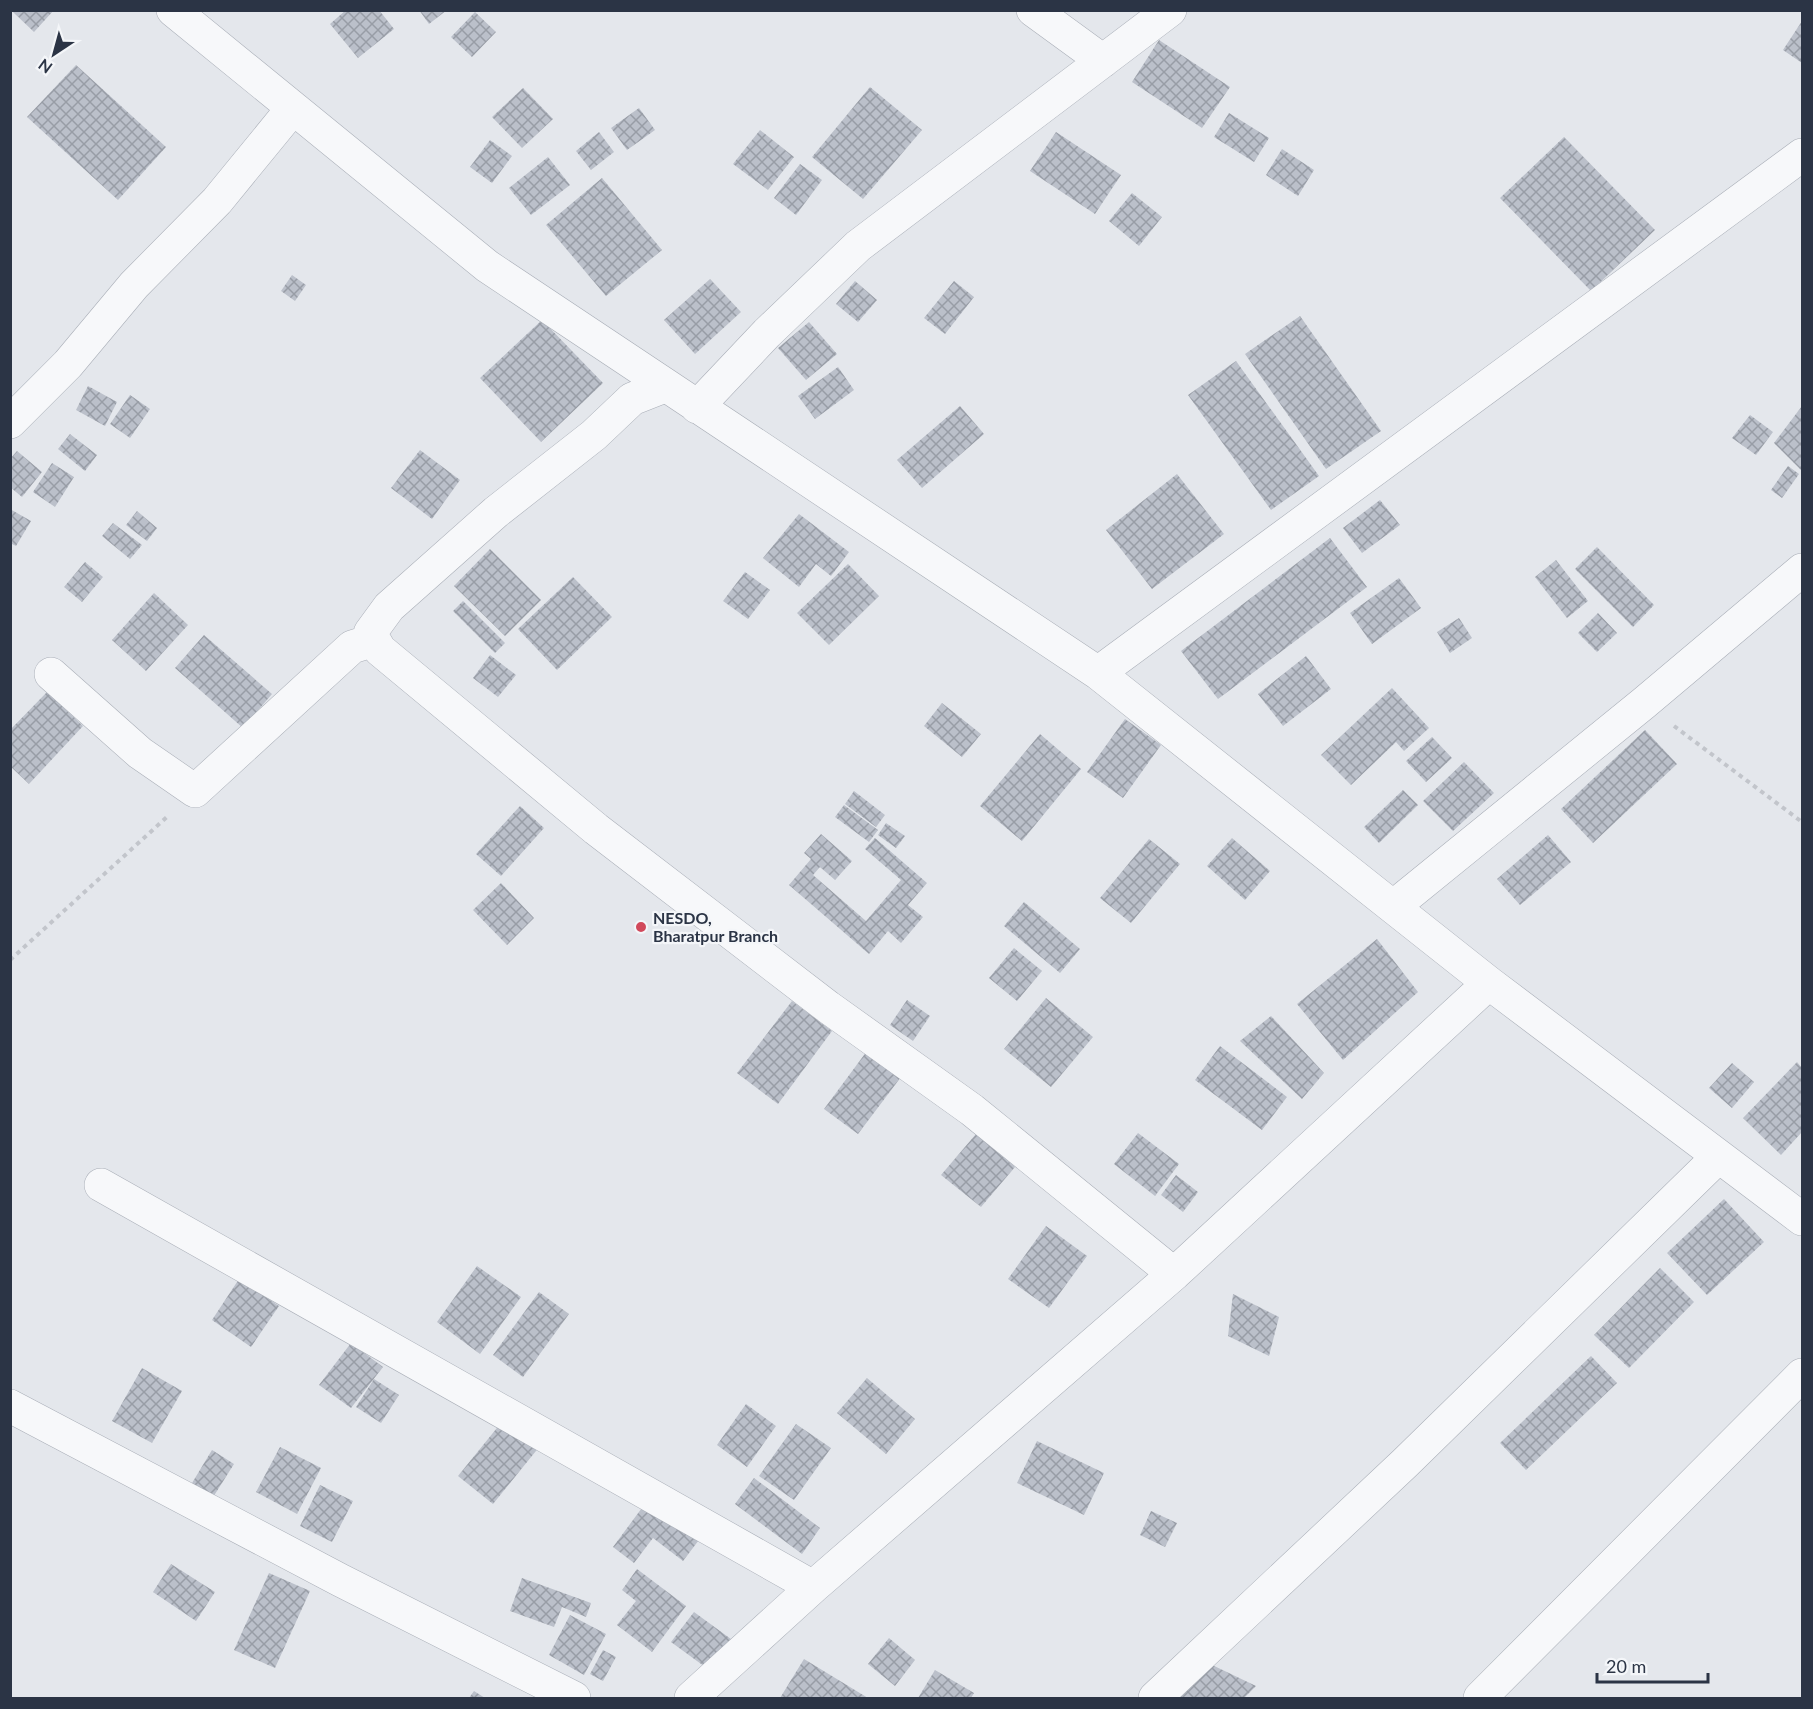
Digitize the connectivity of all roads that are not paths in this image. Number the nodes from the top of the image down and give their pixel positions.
1 (173, 10) edge
2 (1033, 10) edge
3 (1170, 10) edge
4 (1102, 61) junction
5 (293, 108) junction
6 (1803, 155) edge
7 (665, 386) junction
8 (697, 407) junction
9 (10, 422) edge
10 (1803, 570) edge
11 (374, 640) junction
12 (1098, 673) junction
13 (51, 674) dead end
14 (1393, 907) junction
15 (1489, 983) junction
16 (1718, 1157) junction
17 (101, 1185) dead end
18 (1803, 1219) edge
19 (1174, 1274) junction
20 (1803, 1375) edge
21 (10, 1407) edge
22 (813, 1587) junction
23 (574, 1698) edge
24 (691, 1698) edge
25 (1155, 1698) edge
26 (1480, 1698) edge

1 - 5 street
2 - 4 street
3 - 4 street
4 - 8 street
5 - 7 street
5 - 9 street
6 - 12 street
7 - 8 street
7 - 11 street
8 - 12 street
10 - 14 street
11 - 13 street
11 - 19 street
12 - 14 street
14 - 15 street
15 - 16 street
15 - 19 street
16 - 18 street
16 - 25 street
17 - 22 street
19 - 22 street
20 - 26 street
21 - 23 street
22 - 24 street

